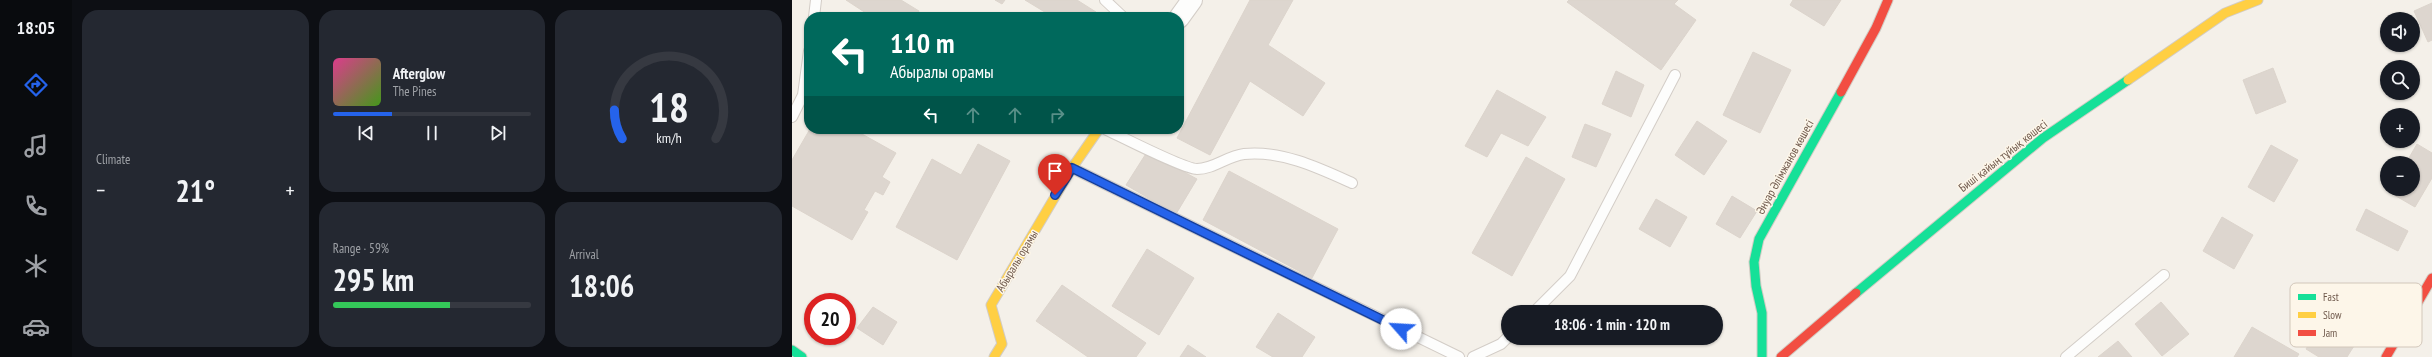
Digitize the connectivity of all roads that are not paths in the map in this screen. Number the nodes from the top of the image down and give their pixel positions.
1 (816, 0) edge
2 (1105, 0) edge
3 (1192, 0) edge
4 (1888, 0) edge
5 (2258, 0) edge
6 (815, 12) edge
7 (1118, 12) edge
8 (1183, 12) edge
9 (1675, 75) dead end
10 (804, 82) edge
11 (792, 117) edge
12 (1096, 134) edge
13 (1117, 134) edge
14 (1072, 168) junction
15 (1352, 183) dead end
16 (2164, 275) dead end
17 (2432, 278) edge
18 (2422, 295) edge
19 (1541, 305) edge
20 (1501, 344) edge
21 (2392, 347) edge
22 (792, 350) edge
23 (802, 357) edge
24 (994, 357) edge
25 (1459, 357) edge
26 (1473, 357) edge
27 (1762, 357) edge
28 (1781, 357) edge
29 (2066, 357) edge
30 (2386, 357) edge

1 - 6 lane
2 - 7 lane
3 - 8 street
4 - 27 street, Әнуар Әлімжанов көшесі
5 - 28 street, Биші қайың тұйық көшесі
9 - 19 lane
10 - 11 lane
12 - 14 street, Абыралы орамы
13 - 15 lane
14 - 24 street, Абыралы орамы
14 - 25 lane
16 - 29 lane
17 - 18 street
20 - 26 lane
21 - 30 street
22 - 23 street

